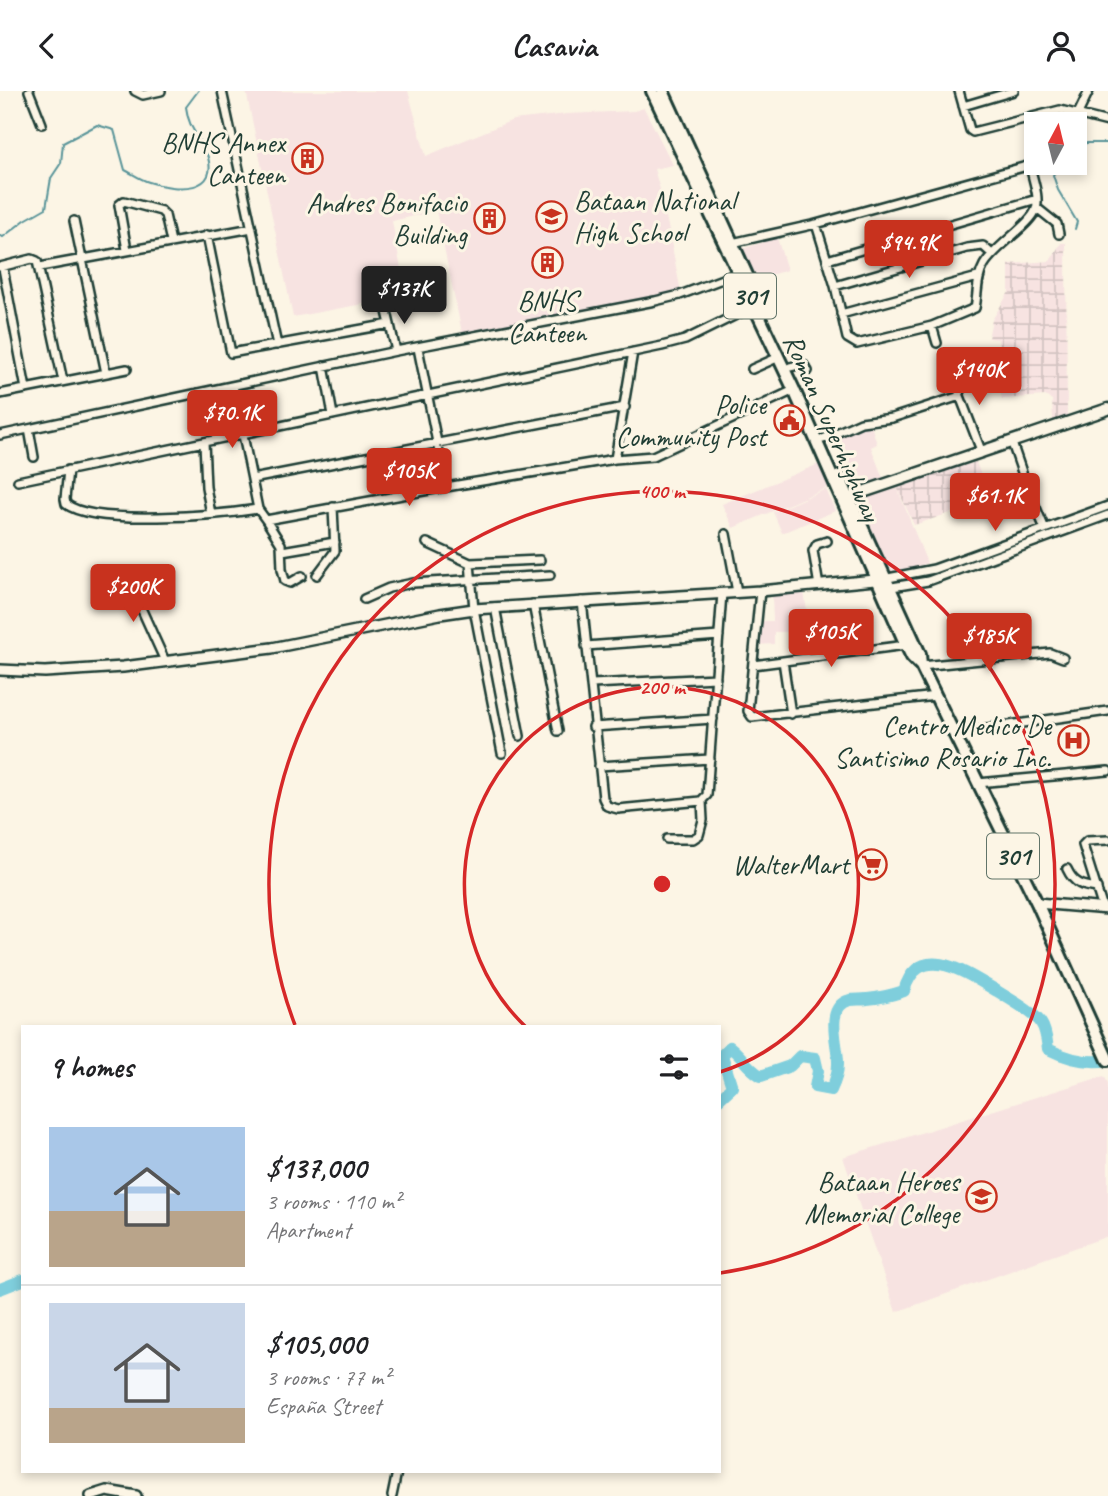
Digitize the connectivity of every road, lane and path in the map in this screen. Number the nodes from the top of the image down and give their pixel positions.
1 (29, 91) edge
2 (135, 91) edge
3 (161, 91) edge
4 (222, 91) edge
5 (652, 91) edge
6 (663, 91) edge
7 (959, 91) edge
8 (1014, 91) edge
9 (1088, 91) edge
10 (963, 106) junction
11 (1079, 112) edge
12 (1087, 117) edge
13 (1024, 119) edge
14 (1108, 122) edge
15 (42, 124) dead end
16 (1024, 168) edge
17 (1032, 175) edge
18 (1037, 203) junction
19 (74, 221) dead end
20 (817, 224) junction
21 (252, 228) junction
22 (1059, 234) dead end
23 (207, 235) junction
24 (171, 242) junction
25 (733, 243) junction
26 (127, 250) junction
27 (992, 254) junction
28 (83, 260) junction
29 (827, 260) junction
30 (40, 267) junction
31 (2, 268) edge
32 (738, 272) junction
33 (978, 277) junction
34 (835, 286) junction
35 (4, 294) edge
36 (754, 306) junction
37 (386, 307) dead end
38 (841, 314) junction
39 (390, 324) junction
40 (932, 326) junction
41 (937, 343) dead end
42 (277, 345) junction
43 (418, 348) junction
44 (396, 351) junction
45 (633, 352) junction
46 (779, 357) junction
47 (324, 366) junction
48 (790, 366) junction
49 (127, 369) dead end
50 (752, 369) dead end
51 (952, 369) dead end
52 (808, 371) dead end
53 (106, 373) junction
54 (63, 381) junction
55 (233, 386) junction
56 (26, 389) junction
57 (794, 390) junction
58 (0, 394) edge
59 (427, 395) junction
60 (960, 396) junction
61 (625, 407) junction
62 (1108, 409) edge
63 (333, 415) junction
64 (29, 429) junction
65 (243, 434) junction
66 (0, 435) edge
67 (823, 439) junction
68 (204, 442) junction
69 (437, 443) junction
70 (1012, 443) junction
71 (982, 453) junction
72 (34, 457) dead end
73 (615, 460) junction
74 (68, 470) junction
75 (252, 479) junction
76 (18, 481) dead end
77 (446, 487) junction
78 (846, 501) junction
79 (1108, 506) edge
80 (333, 507) junction
81 (258, 509) junction
82 (211, 514) junction
83 (1098, 514) junction
84 (1108, 515) edge
85 (266, 520) junction
86 (1045, 530) junction
87 (726, 534) dead end
88 (827, 541) dead end
89 (335, 542) junction
90 (427, 543) dead end
91 (282, 551) junction
92 (540, 560) dead end
93 (470, 563) junction
94 (925, 572) junction
95 (126, 575) dead end
96 (317, 575) dead end
97 (550, 575) dead end
98 (302, 576) dead end
99 (472, 580) junction
100 (928, 581) junction
101 (883, 584) junction
102 (818, 586) junction
103 (760, 591) junction
104 (737, 592) junction
105 (722, 593) junction
106 (364, 599) dead end
107 (582, 601) junction
108 (533, 604) junction
109 (495, 607) junction
110 (474, 609) junction
111 (719, 636) junction
112 (906, 645) junction
113 (586, 646) junction
114 (1063, 659) dead end
115 (165, 661) junction
116 (783, 661) junction
117 (753, 665) junction
118 (921, 666) junction
119 (0, 670) edge
120 (716, 678) junction
121 (592, 684) junction
122 (936, 696) junction
123 (1108, 711) edge
124 (791, 714) junction
125 (713, 719) junction
126 (593, 727) junction
127 (558, 731) dead end
128 (954, 733) junction
129 (520, 736) dead end
130 (502, 753) dead end
131 (710, 759) junction
132 (598, 766) junction
133 (1108, 771) edge
134 (977, 783) junction
135 (702, 801) junction
136 (667, 839) dead end
137 (1108, 840) edge
138 (1067, 869) dead end
139 (1097, 888) junction
140 (1039, 907) junction
141 (1105, 909) edge
142 (1108, 1060) edge
143 (397, 1473) edge
144 (91, 1496) edge
145 (136, 1496) edge
146 (392, 1496) edge

1 - 15 street
2 - 3 street
4 - 21 street
5 - 32 main road, Roman Superhighway / 301
6 - 25 main road, Roman Superhighway / 301
7 - 10 street
8 - 10 street
9 - 11 street
10 - 13 street
12 - 14 street
16 - 20 street
17 - 18 street
18 - 22 street
18 - 27 street
18 - 29 street
19 - 28 street
20 - 25 street
20 - 29 street
21 - 23 street
21 - 42 street
23 - 24 street
23 - 42 street
24 - 26 street
24 - 26 street
25 - 48 main road, Roman Superhighway / 301
26 - 28 street
27 - 33 street
27 - 34 street
28 - 30 street
28 - 53 street
29 - 34 street
30 - 31 street
30 - 54 street
31 - 35 street
32 - 36 main road, Roman Superhighway / 301
32 - 43 street
33 - 38 street
33 - 40 street
34 - 38 street
35 - 56 street
36 - 45 street
36 - 46 main road, Roman Superhighway / 301
37 - 39 street
38 - 40 street
39 - 42 street
39 - 44 street
40 - 41 street
43 - 44 street
43 - 59 street
44 - 47 street
45 - 59 street
45 - 61 street
46 - 50 street
46 - 57 main road, Roman Superhighway / 301
47 - 55 street
47 - 63 street
48 - 52 street
48 - 67 main road, Roman Superhighway / 301
49 - 53 street
51 - 60 street
53 - 54 street
54 - 56 street
55 - 64 street
55 - 65 street
56 - 58 street
57 - 73 street
57 - 78 main road, Roman Superhighway / 301
59 - 63 street
59 - 69 street
60 - 67 street
60 - 71 street
61 - 69 street
61 - 73 street
62 - 70 main road
63 - 65 street
64 - 66 street
64 - 72 street
65 - 68 street
65 - 75 street
67 - 78 main road, Roman Superhighway / 301
68 - 74 street
68 - 82 street
69 - 75 street
69 - 77 street
70 - 71 main road
70 - 86 street
71 - 78 main road
73 - 77 street
74 - 76 street
74 - 82 street
75 - 81 street
77 - 80 street
78 - 101 main road, Roman Superhighway / 301
79 - 83 street
80 - 85 street
80 - 89 street
81 - 82 street
81 - 85 street
83 - 84 street
83 - 86 street
83 - 100 street
85 - 91 street
86 - 94 street
87 - 104 street
88 - 102 street
89 - 91 street
89 - 96 street
90 - 93 street
91 - 98 street
92 - 93 street
93 - 99 street
94 - 100 street
94 - 101 street
95 - 115 street
97 - 99 street
99 - 106 street
99 - 110 street
100 - 101 street
101 - 102 street
101 - 112 main road, Roman Superhighway / 301
101 - 118 main road, Roman Superhighway / 301
102 - 103 street
103 - 104 street
103 - 117 street
104 - 105 street
105 - 107 street
105 - 111 street
107 - 108 street
107 - 113 street
108 - 109 street
108 - 127 street
109 - 110 street
109 - 129 street
110 - 115 street
110 - 130 street
111 - 113 street
111 - 120 street
112 - 116 street
112 - 118 main road, Roman Superhighway / 301
113 - 121 street
114 - 118 street
115 - 119 street
116 - 117 street
116 - 124 street
117 - 124 street
118 - 122 main road, Roman Superhighway / 301
120 - 121 street
120 - 125 street
121 - 126 street
122 - 124 street
122 - 128 main road, Roman Superhighway / 301
123 - 128 street
125 - 126 street
125 - 131 street
126 - 132 street
128 - 134 main road, Roman Superhighway / 301
131 - 132 street
131 - 135 street
132 - 135 street
133 - 134 street
134 - 140 main road, Roman Superhighway / 301
135 - 136 street
137 - 139 street
138 - 139 street
139 - 141 street
140 - 141 street
140 - 142 main road, Roman Superhighway / 301
143 - 146 street
144 - 145 street

